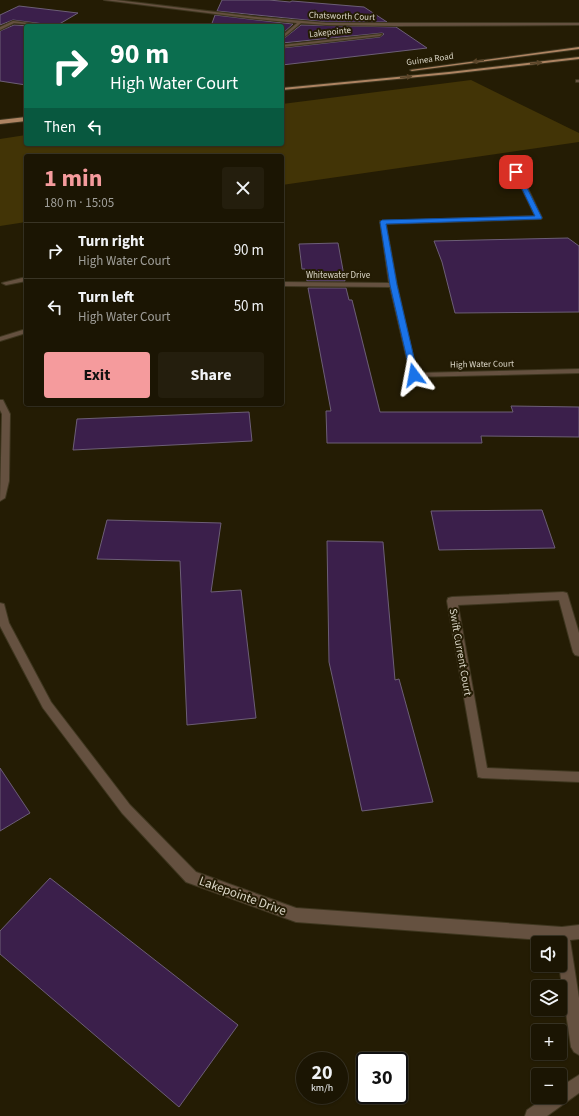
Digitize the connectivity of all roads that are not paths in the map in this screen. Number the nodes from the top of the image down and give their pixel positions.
1 (106, 0) edge
2 (300, 22) junction
3 (28, 24) edge
4 (579, 24) edge
5 (0, 29) edge
6 (380, 35) dead end
7 (284, 36) edge
8 (284, 46) edge
9 (579, 48) edge
10 (579, 58) edge
11 (406, 70) dead end
12 (390, 72) dead end
13 (284, 88) edge
14 (284, 88) edge
15 (24, 119) edge
16 (0, 122) edge
17 (516, 172) dead end
18 (24, 279) edge
19 (6, 283) dead end
20 (284, 284) edge
21 (393, 285) junction
22 (24, 332) edge
23 (0, 339) edge
24 (579, 371) edge
25 (0, 402) edge
26 (0, 498) edge
27 (0, 607) edge
28 (579, 652) edge
29 (579, 777) edge
30 (579, 932) edge
31 (562, 934) junction
32 (579, 1047) edge
33 (579, 1083) edge
34 (567, 1092) edge
35 (550, 1104) edge
36 (533, 1116) edge

1 - 2 street, Chatsworth Court
2 - 4 street, Chatsworth Court
2 - 7 street
3 - 5 street
6 - 8 street, Lakepointe
9 -> 11 main road, Guinea Road
13 -> 10 main road, Guinea Road
12 - 14 main road, Guinea Road
15 - 16 main road
17 - 21 street, High Water Court
18 - 19 street
20 - 21 street, Whitewater Drive
21 - 24 street, High Water Court
22 - 23 street
25 - 26 street
27 - 31 street, Lakepointe Drive
28 - 29 street, Swift Current Court
30 - 31 street, Lakepointe Drive
31 - 32 street
33 - 34 street
35 - 36 street

